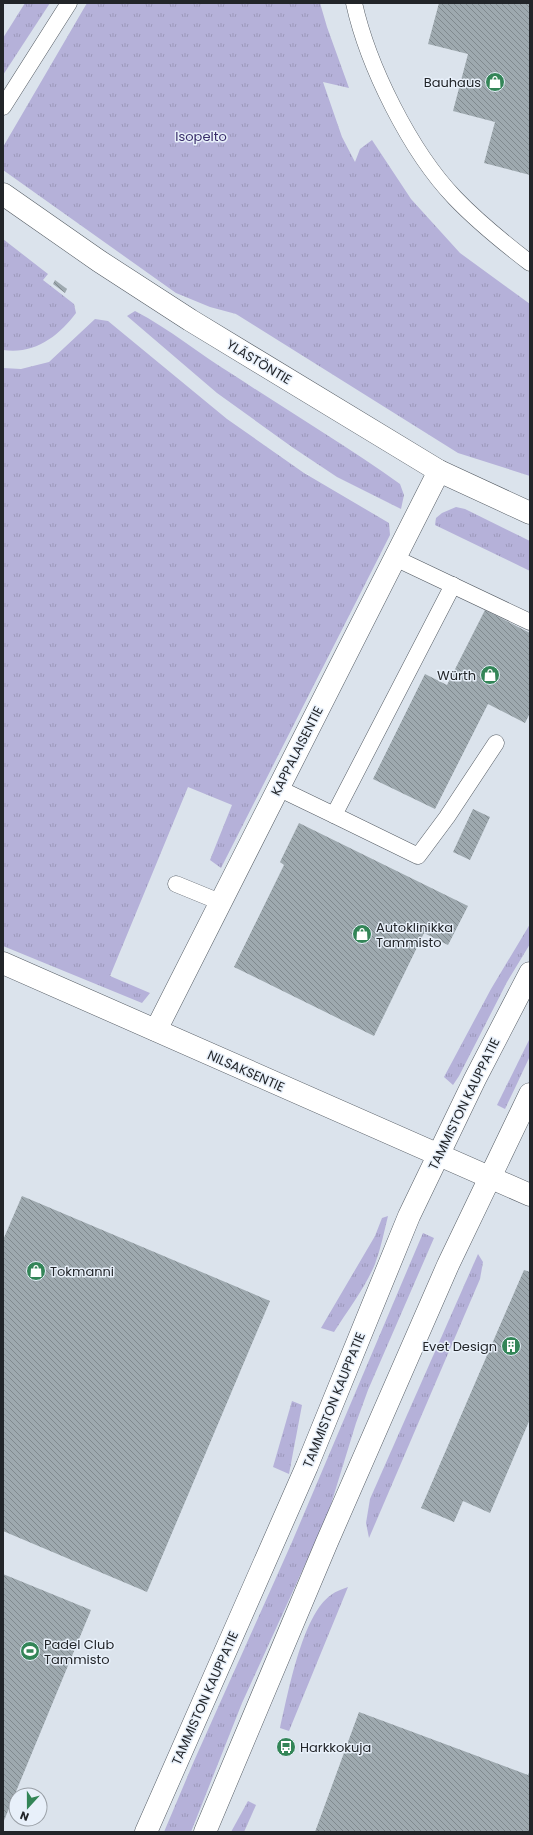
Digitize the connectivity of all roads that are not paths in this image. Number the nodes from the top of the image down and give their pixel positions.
1 (69, 3) edge
2 (354, 3) edge
3 (3, 107) edge
4 (3, 194) edge
5 (530, 264) edge
6 (439, 471) junction
7 (529, 512) edge
8 (395, 558) junction
9 (453, 585) junction
10 (530, 622) edge
11 (496, 743) dead end
12 (278, 788) junction
13 (334, 815) junction
14 (176, 884) dead end
15 (220, 902) junction
16 (3, 964) edge
17 (530, 973) edge
18 (156, 1030) junction
19 (530, 1094) edge
20 (439, 1155) junction
21 (490, 1178) junction
22 (530, 1195) edge
23 (146, 1832) edge
24 (205, 1832) edge

1 - 3 lane
2 - 5 lane
4 - 6 street, YLÄSTÖNTIE
6 - 7 street, YLÄSTÖNTIE
6 - 8 street, KAPPALAISENTIE
8 - 9 lane
8 - 12 street, KAPPALAISENTIE
9 - 10 lane
9 - 13 lane
11 - 13 lane
12 - 13 lane
12 - 15 street, KAPPALAISENTIE
14 - 15 lane
15 - 18 street, KAPPALAISENTIE
16 - 18 street, NILSAKSENTIE
17 - 20 street, TAMMISTON KAUPPATIE
18 - 20 street, NILSAKSENTIE
19 - 21 street
20 - 21 street, NILSAKSENTIE
20 - 23 street, TAMMISTON KAUPPATIE
21 - 22 street, NILSAKSENTIE
21 - 24 street

